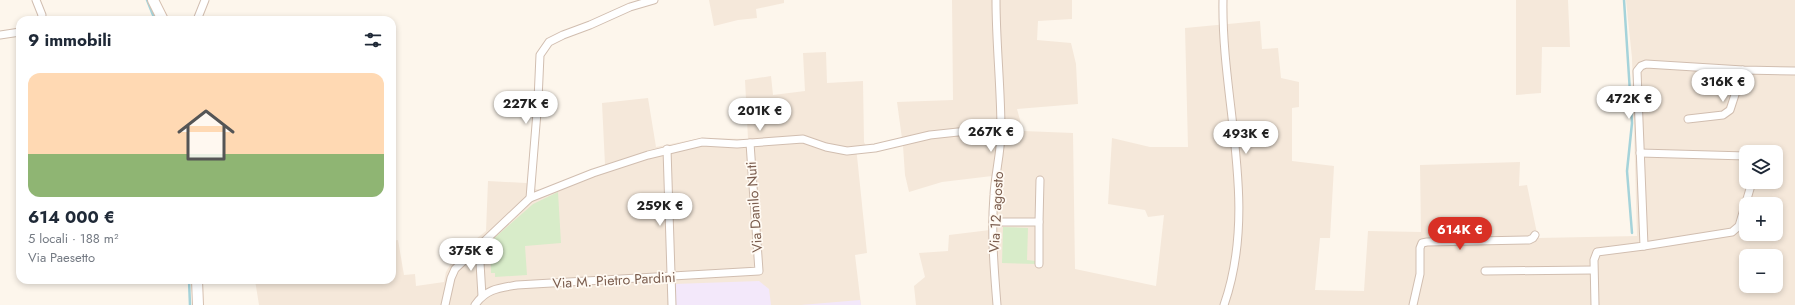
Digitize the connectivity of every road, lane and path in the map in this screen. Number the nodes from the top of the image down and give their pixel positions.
1 (36, 0) edge
2 (153, 0) edge
3 (205, 0) edge
4 (654, 0) edge
5 (996, 0) edge
6 (1223, 0) edge
7 (42, 16) edge
8 (161, 16) edge
9 (199, 16) edge
10 (16, 33) edge
11 (0, 35) edge
12 (1743, 70) junction
13 (1795, 71) edge
14 (1688, 119) dead end
15 (1001, 130) junction
16 (750, 143) junction
17 (667, 149) junction
18 (1640, 153) junction
19 (1739, 156) edge
20 (1040, 180) dead end
21 (1750, 189) edge
22 (530, 198) junction
23 (993, 222) junction
24 (1039, 222) junction
25 (1535, 235) dead end
26 (479, 246) junction
27 (1644, 246) junction
28 (1039, 264) dead end
29 (1593, 270) junction
30 (759, 271) joint
31 (1485, 271) dead end
32 (671, 277) junction
33 (197, 284) edge
34 (482, 296) junction
35 (198, 305) edge
36 (445, 305) edge
37 (475, 305) edge
38 (672, 305) edge
39 (998, 305) edge
40 (1224, 305) edge
41 (1413, 305) edge
42 (1595, 305) edge

1 - 7 street
2 - 8 street
3 - 9 street
4 - 22 street
5 - 15 street, Via 12 agosto
6 - 40 street
10 - 11 street
12 - 13 street
12 - 14 street
12 - 18 street
15 - 16 street
15 - 23 street, Via 12 agosto
16 - 17 street
16 - 30 street, Via Danilo Nuti
17 - 22 street
17 - 32 street
18 - 19 street
18 - 27 street
20 - 24 street
21 - 27 street
22 - 26 street
23 - 24 street
23 - 39 street, Via 12 agosto
24 - 28 street
25 - 41 street
26 - 34 street
26 - 36 street
27 - 29 street
29 - 31 street
29 - 42 street
30 - 32 street, Via M. Pietro Pardini
32 - 34 street, Via M. Pietro Pardini
32 - 38 street
33 - 35 street
34 - 37 street, Via M. Pietro Pardini

